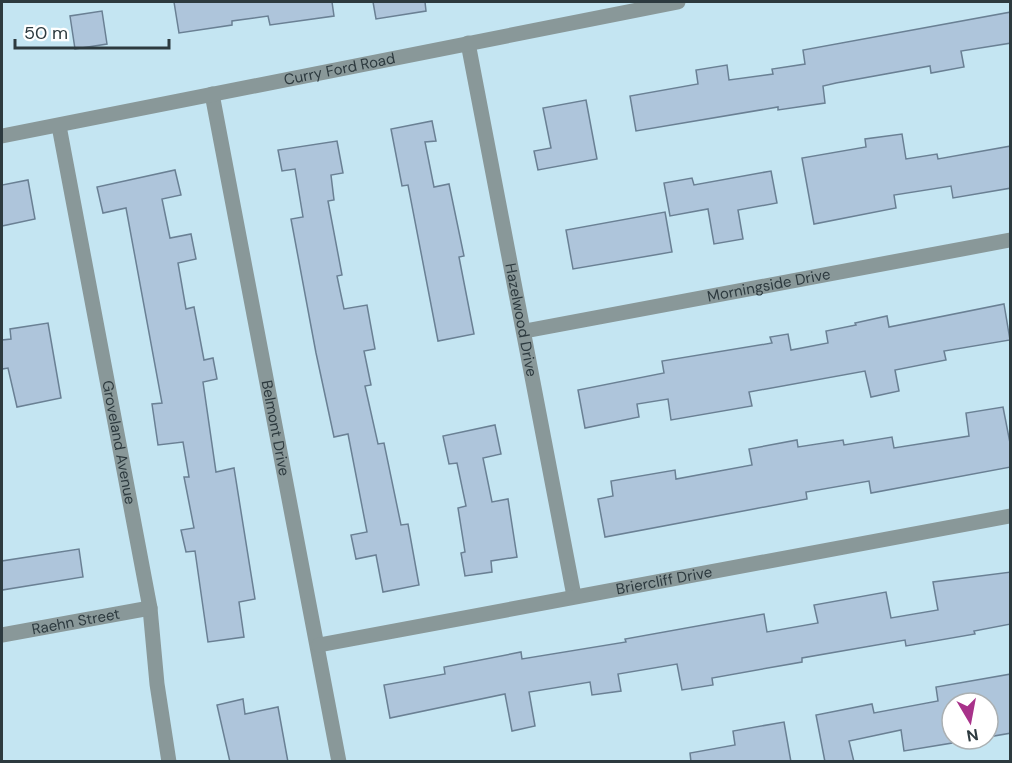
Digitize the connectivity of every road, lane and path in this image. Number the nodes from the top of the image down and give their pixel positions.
1 (678, 2) edge
2 (468, 43) junction
3 (212, 94) junction
4 (59, 126) junction
5 (2, 136) edge
6 (1011, 240) edge
7 (525, 331) junction
8 (1011, 516) edge
9 (574, 596) junction
10 (150, 608) junction
11 (2, 635) edge
12 (319, 645) junction
13 (169, 762) edge
14 (339, 762) edge

1 - 2 street, Curry Ford Road
2 - 3 street, Curry Ford Road
2 - 7 street, Hazelwood Drive
3 - 4 street, Curry Ford Road
3 - 12 street, Belmont Drive
4 - 5 street, Curry Ford Road
4 - 10 street, Groveland Avenue
6 - 7 street, Morningside Drive
7 - 9 street, Hazelwood Drive
8 - 9 street, Briercliff Drive
9 - 12 street, Briercliff Drive
10 - 11 street, Raehn Street
10 - 13 street, Groveland Avenue
12 - 14 street, Belmont Drive

